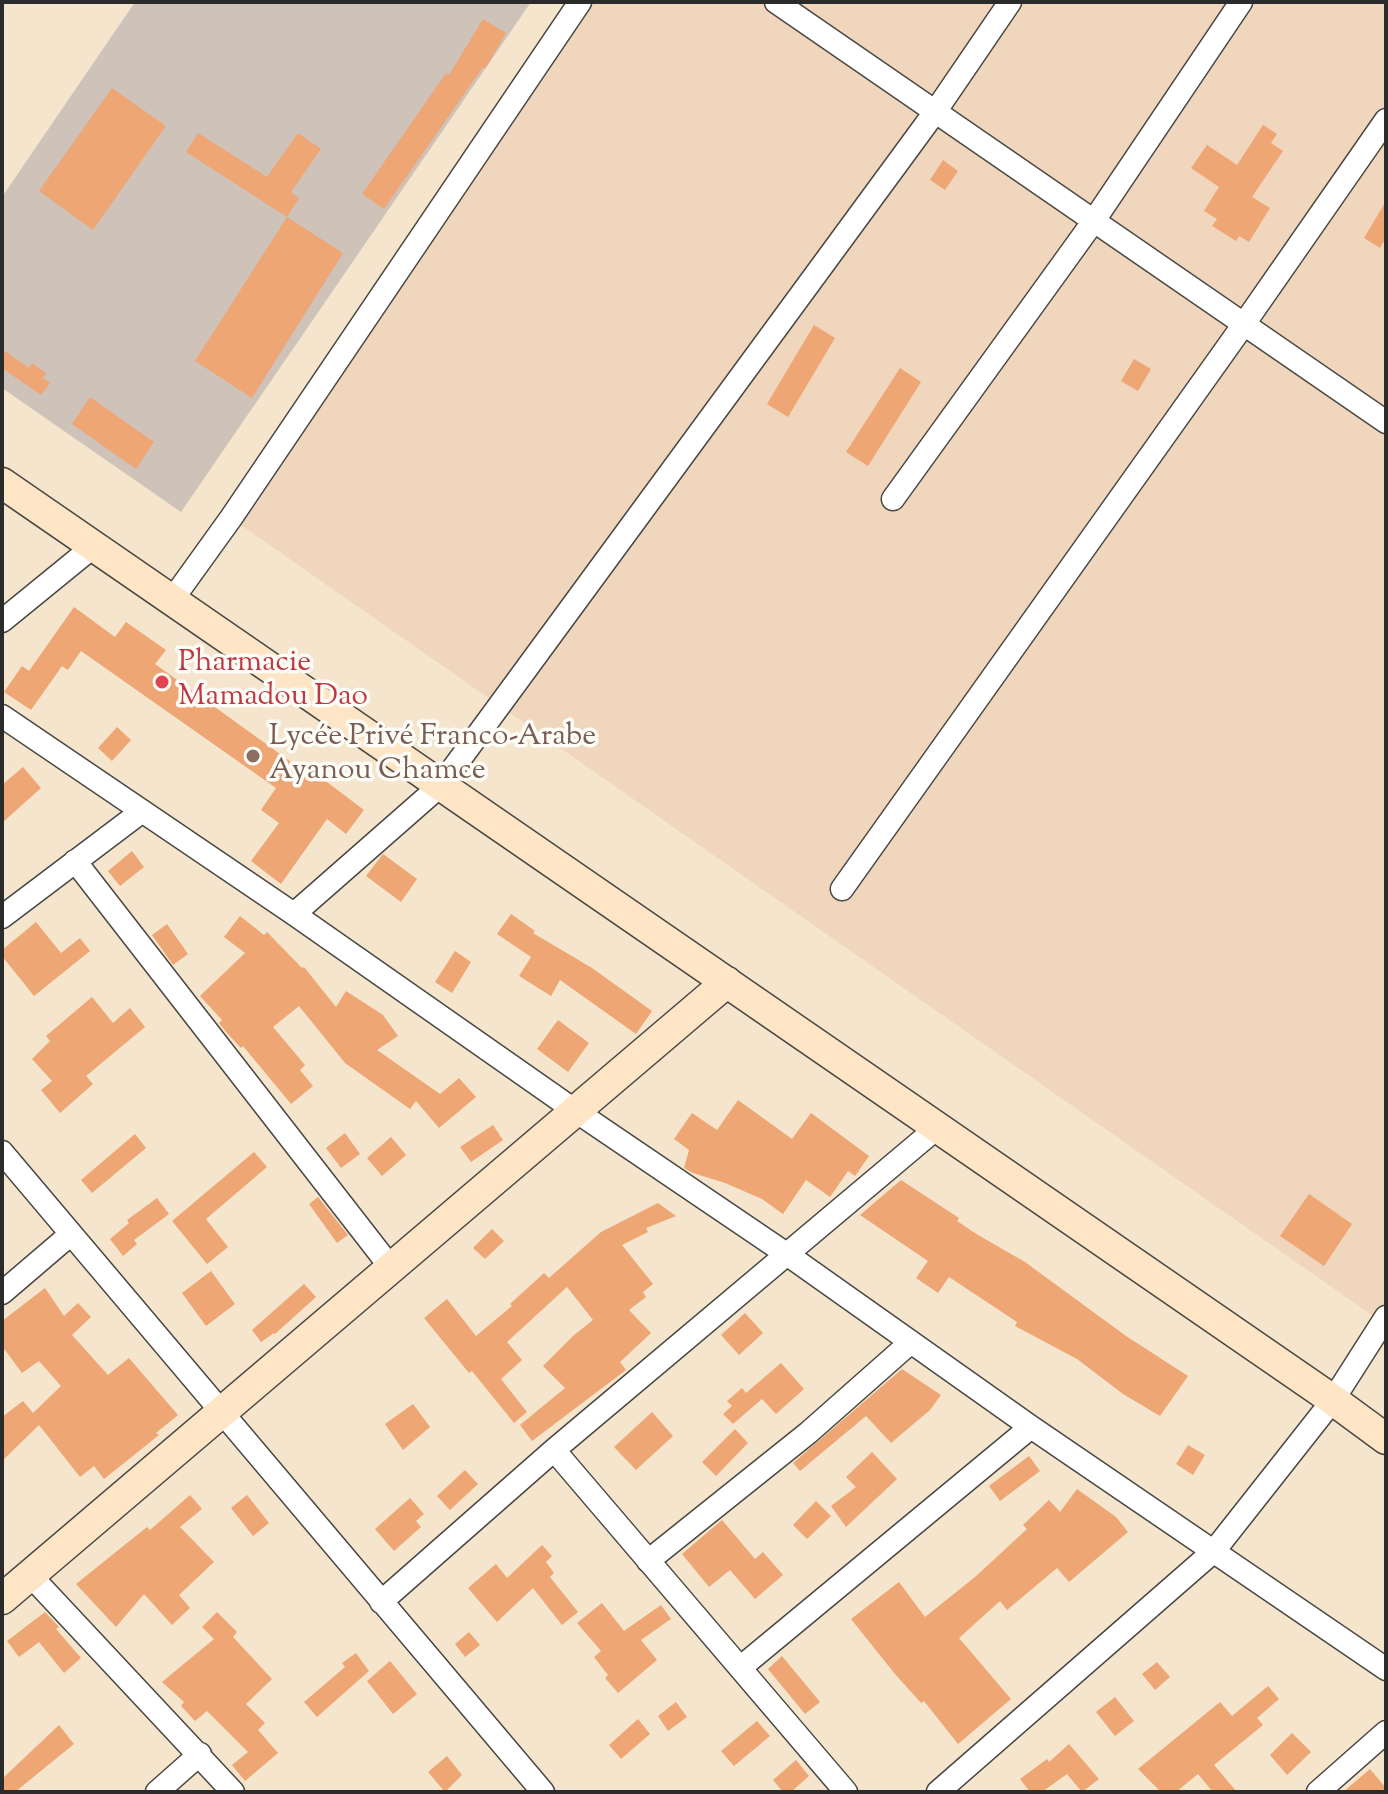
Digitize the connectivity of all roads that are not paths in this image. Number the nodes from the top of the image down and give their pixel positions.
1 (580, 2) edge
2 (776, 2) edge
3 (1010, 2) edge
4 (1241, 2) edge
5 (935, 112) junction
6 (1386, 120) edge
7 (1093, 222) junction
8 (1244, 324) junction
9 (1386, 422) edge
10 (2, 483) edge
11 (893, 499) dead end
12 (94, 546) junction
13 (172, 600) junction
14 (2, 621) edge
15 (2, 716) edge
16 (441, 785) junction
17 (141, 812) junction
18 (75, 861) junction
19 (842, 889) dead end
20 (294, 914) junction
21 (2, 917) edge
22 (727, 982) junction
23 (577, 1112) junction
24 (938, 1127) junction
25 (2, 1152) edge
26 (71, 1234) junction
27 (788, 1255) junction
28 (392, 1269) junction
29 (2, 1293) edge
30 (1386, 1317) edge
31 (911, 1342) junction
32 (1333, 1400) junction
33 (223, 1412) junction
34 (1031, 1427) junction
35 (1386, 1439) edge
36 (554, 1450) junction
37 (1214, 1551) junction
38 (648, 1561) junction
39 (30, 1575) junction
40 (2, 1599) edge
41 (381, 1602) junction
42 (740, 1668) junction
43 (1386, 1669) edge
44 (1386, 1732) edge
45 (200, 1754) junction
46 (157, 1792) edge
47 (233, 1792) edge
48 (543, 1792) edge
49 (846, 1792) edge
50 (938, 1792) edge
51 (1318, 1792) edge

1 - 13 street
2 - 5 street
3 - 5 street
4 - 7 street
5 - 7 street
5 - 16 street
6 - 8 street
7 - 8 street
7 - 11 street
8 - 9 street
8 - 19 street
10 - 12 street
12 - 13 street
12 - 14 street
13 - 16 street
15 - 17 street
16 - 20 street
16 - 22 street
17 - 18 street
17 - 20 street
18 - 21 street
18 - 28 street
20 - 23 street
22 - 23 street
22 - 24 street
23 - 27 street
23 - 28 street
24 - 27 street
24 - 32 street
25 - 26 street
26 - 29 street
26 - 33 street
27 - 31 street
27 - 36 street
28 - 33 street
30 - 32 street
31 - 34 street
31 - 38 street
32 - 35 street
32 - 37 street
33 - 39 street
33 - 41 street
34 - 37 street
34 - 42 street
36 - 38 street
36 - 41 street
37 - 43 street
37 - 50 street
38 - 42 street
39 - 40 street
39 - 45 street
41 - 48 street
42 - 49 street
44 - 51 street
45 - 46 street
45 - 47 street

